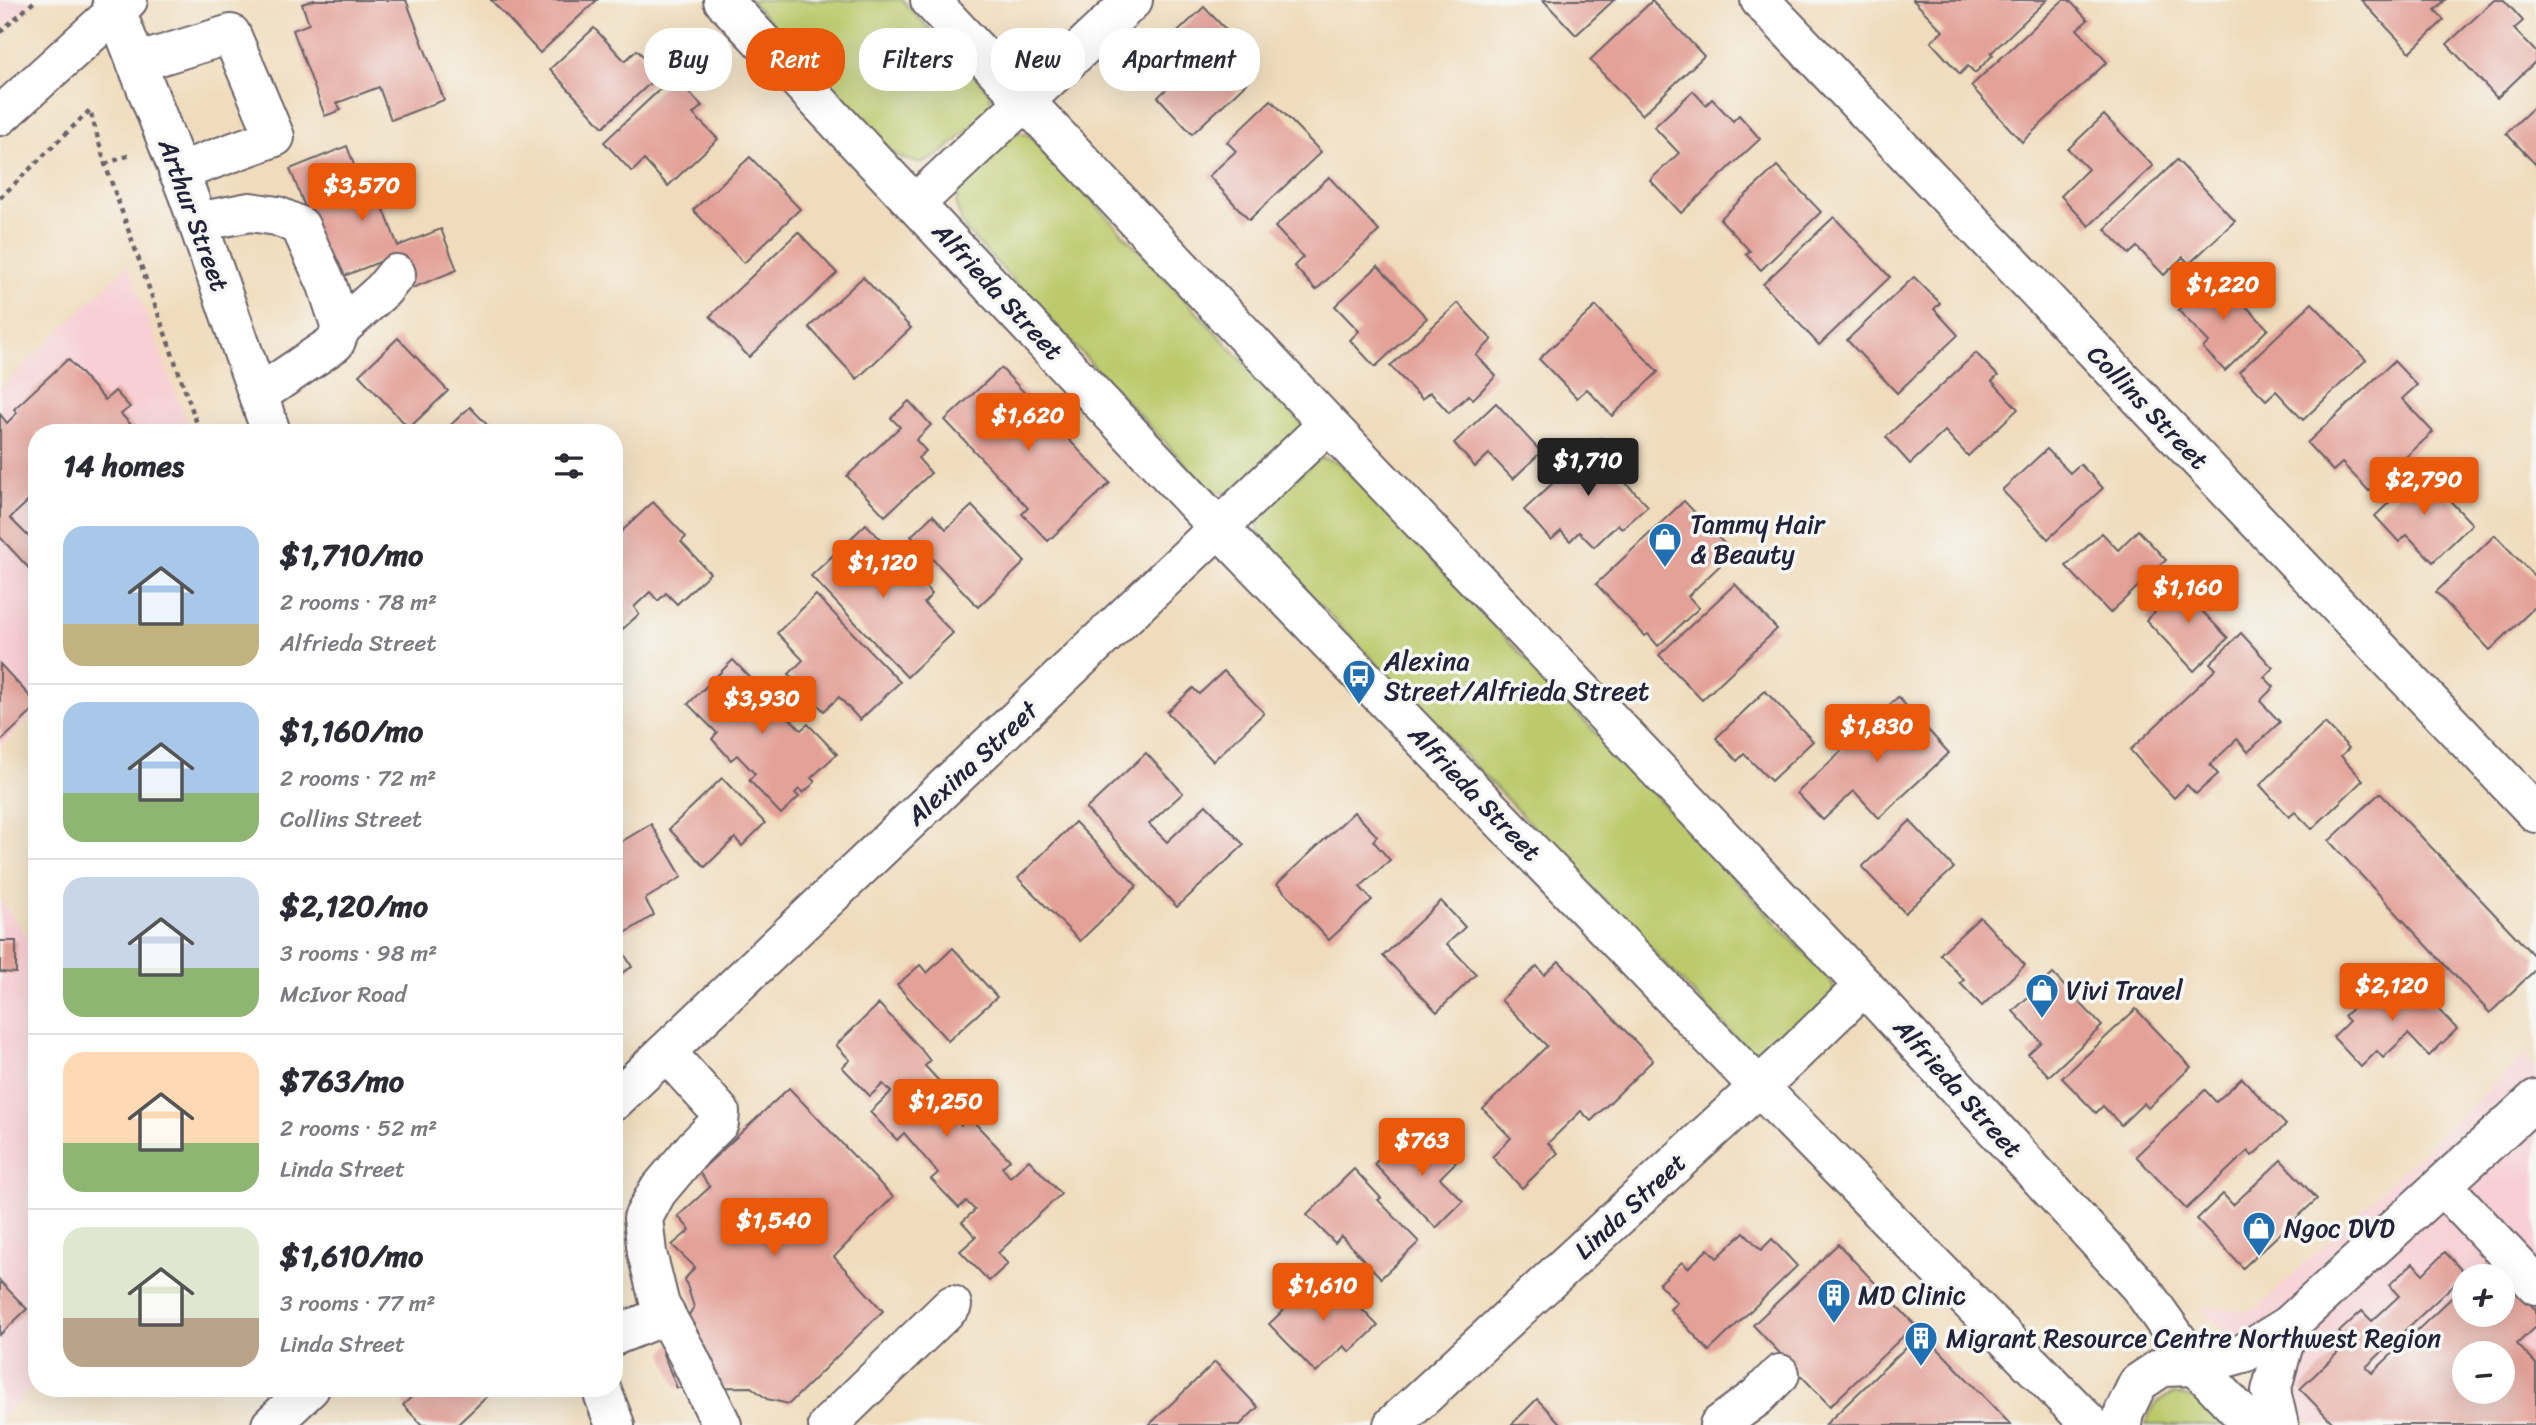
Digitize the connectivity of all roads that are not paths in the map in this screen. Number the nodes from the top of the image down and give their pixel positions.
1 (723, 0) edge
2 (930, 0) edge
3 (1133, 0) edge
4 (1760, 0) edge
5 (119, 4) edge
6 (136, 63) junction
7 (1026, 101) junction
8 (0, 116) edge
9 (178, 172) junction
10 (916, 203) junction
11 (197, 222) junction
12 (396, 274) dead end
13 (341, 328) junction
14 (258, 396) junction
15 (268, 424) edge
16 (1328, 424) junction
17 (1219, 528) junction
18 (2536, 813) edge
19 (1864, 986) junction
20 (666, 1052) junction
21 (1759, 1087) junction
22 (623, 1093) edge
23 (2536, 1099) edge
24 (2442, 1185) junction
25 (2536, 1285) edge
26 (952, 1305) dead end
27 (666, 1315) junction
28 (2289, 1325) junction
29 (623, 1332) edge
30 (2196, 1366) junction
31 (1780, 1374) dead end
32 (301, 1397) edge
33 (604, 1397) edge
34 (271, 1425) edge
35 (615, 1425) edge
36 (722, 1425) edge
37 (828, 1425) edge
38 (1393, 1425) edge
39 (1719, 1425) edge
40 (2091, 1425) edge
41 (2122, 1425) edge
42 (2252, 1425) edge
43 (2279, 1425) edge

1 - 10 street, Alfrieda Street
2 - 7 street, Alfrieda Street
3 - 7 street
4 - 18 street, Collins Street
5 - 6 street, Arthur Street
5 - 8 street
6 - 9 street, Arthur Street
6 - 9 street
7 - 10 street
7 - 16 street, Alfrieda Street
9 - 11 street, Arthur Street
10 - 17 street, Alfrieda Street
11 - 13 street
11 - 14 street, Arthur Street
12 - 13 street
13 - 14 street
14 - 15 street, Arthur Street
16 - 17 street, Alexina Street
16 - 19 street, Alfrieda Street
17 - 20 street, Alexina Street
17 - 21 street, Alfrieda Street
19 - 21 street, Linda Street
19 - 30 street, Alfrieda Street
20 - 22 street, Alexina Street
20 - 27 street
21 - 38 street, Linda Street
21 - 40 street, Alfrieda Street
23 - 24 street
24 - 25 street
24 - 28 street
26 - 37 street
27 - 29 street
27 - 36 street
28 - 30 street
28 - 43 street
30 - 41 street
30 - 42 street, Alfrieda Street
31 - 39 street
32 - 34 street
33 - 35 street

